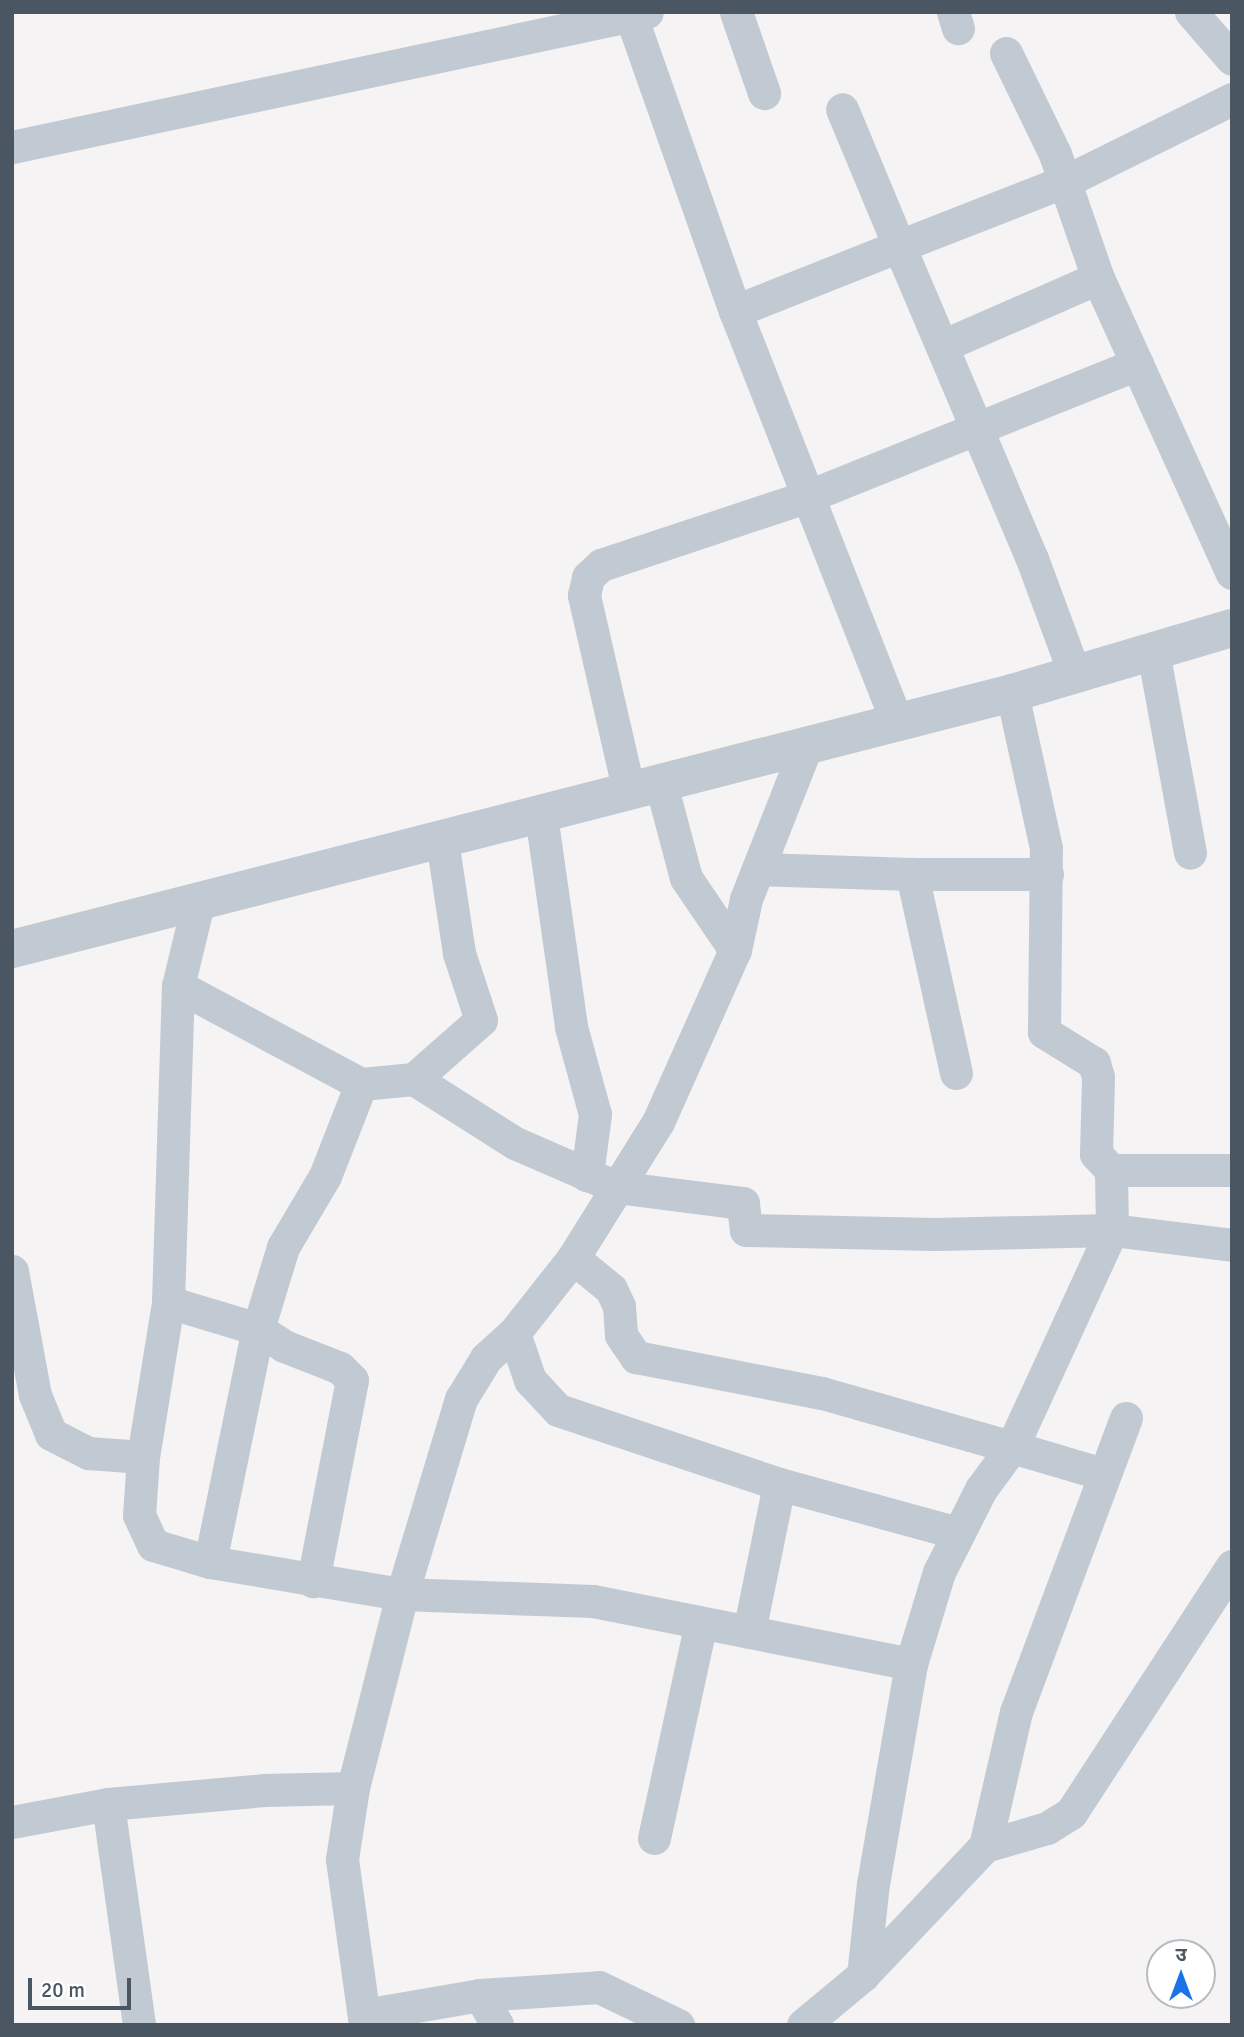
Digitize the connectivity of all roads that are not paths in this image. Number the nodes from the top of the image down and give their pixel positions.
1 (736, 12) edge
2 (1191, 12) edge
3 (639, 14) edge
4 (1006, 53) dead end
5 (1232, 59) edge
6 (764, 93) dead end
7 (1232, 99) edge
8 (842, 109) dead end
9 (12, 147) edge
10 (1066, 181) junction
11 (900, 246) junction
12 (1098, 278) junction
13 (735, 311) junction
14 (942, 346) junction
15 (1137, 364) junction
16 (976, 426) junction
17 (806, 497) junction
18 (1232, 573) edge
19 (1232, 628) edge
20 (1153, 651) junction
21 (1075, 675) junction
22 (1012, 693) junction
23 (897, 723) junction
24 (806, 747) junction
25 (645, 788) junction
26 (541, 815) junction
27 (442, 840) junction
28 (1190, 853) dead end
29 (758, 869) junction
30 (912, 874) junction
31 (1047, 874) junction
32 (199, 899) junction
33 (12, 949) edge
34 (735, 950) junction
35 (178, 986) junction
36 (956, 1073) dead end
37 (414, 1079) junction
38 (361, 1084) junction
39 (1111, 1170) junction
40 (1232, 1170) edge
41 (602, 1181) junction
42 (1112, 1230) junction
43 (1232, 1245) edge
44 (573, 1258) junction
45 (12, 1271) edge
46 (168, 1302) junction
47 (258, 1328) junction
48 (514, 1333) junction
49 (1126, 1418) dead end
50 (1013, 1447) junction
51 (143, 1457) junction
52 (1103, 1474) junction
53 (779, 1484) junction
54 (958, 1533) junction
55 (210, 1562) junction
56 (1232, 1566) edge
57 (313, 1581) junction
58 (402, 1594) junction
59 (701, 1623) junction
60 (750, 1632) junction
61 (911, 1664) junction
62 (354, 1788) junction
63 (108, 1804) junction
64 (12, 1822) edge
65 (654, 1838) dead end
66 (985, 1846) junction
67 (863, 1975) junction
68 (480, 1995) junction
69 (364, 2020) edge
70 (139, 2025) edge
71 (497, 2025) edge
72 (678, 2025) edge
73 (803, 2025) edge

1 - 6 street
2 - 5 street
3 - 9 street
3 - 13 street
4 - 10 street
7 - 10 street
8 - 11 street
10 - 11 street
10 - 12 street
11 - 13 street
11 - 14 street
12 - 14 street
12 - 15 street
13 - 17 street
14 - 16 street
15 - 16 street
15 - 18 street
16 - 17 street
16 - 21 street
17 - 23 street
17 - 25 street
19 - 20 street
20 - 21 street
20 - 28 street
21 - 22 street
22 - 23 street
22 - 31 street
23 - 24 street
24 - 25 street
24 - 29 street
25 - 26 street
25 - 34 street
26 - 27 street
26 - 41 street
27 - 32 street
27 - 37 street
29 - 30 street
29 - 34 street
30 - 31 street
30 - 36 street
31 - 39 street
32 - 33 street
32 - 35 street
34 - 41 street
35 - 38 street
35 - 46 street
37 - 38 street
37 - 41 street
38 - 47 street
39 - 40 street
39 - 42 street
41 - 42 street
41 - 44 street
42 - 43 street
42 - 50 street
44 - 48 street
44 - 50 street
45 - 51 street
46 - 47 street
46 - 51 street
47 - 55 street
47 - 57 street
48 - 53 street
48 - 58 street
49 - 52 street
50 - 52 street
50 - 54 street
51 - 55 street
52 - 66 street
53 - 54 street
53 - 60 street
54 - 61 street
55 - 57 street
56 - 66 street
57 - 58 street
58 - 59 street
58 - 62 street
59 - 60 street
59 - 65 street
60 - 61 street
61 - 67 street
62 - 63 street
62 - 69 street
63 - 64 street
63 - 70 street
66 - 67 street
67 - 73 street
68 - 69 street
68 - 71 street
68 - 72 street

